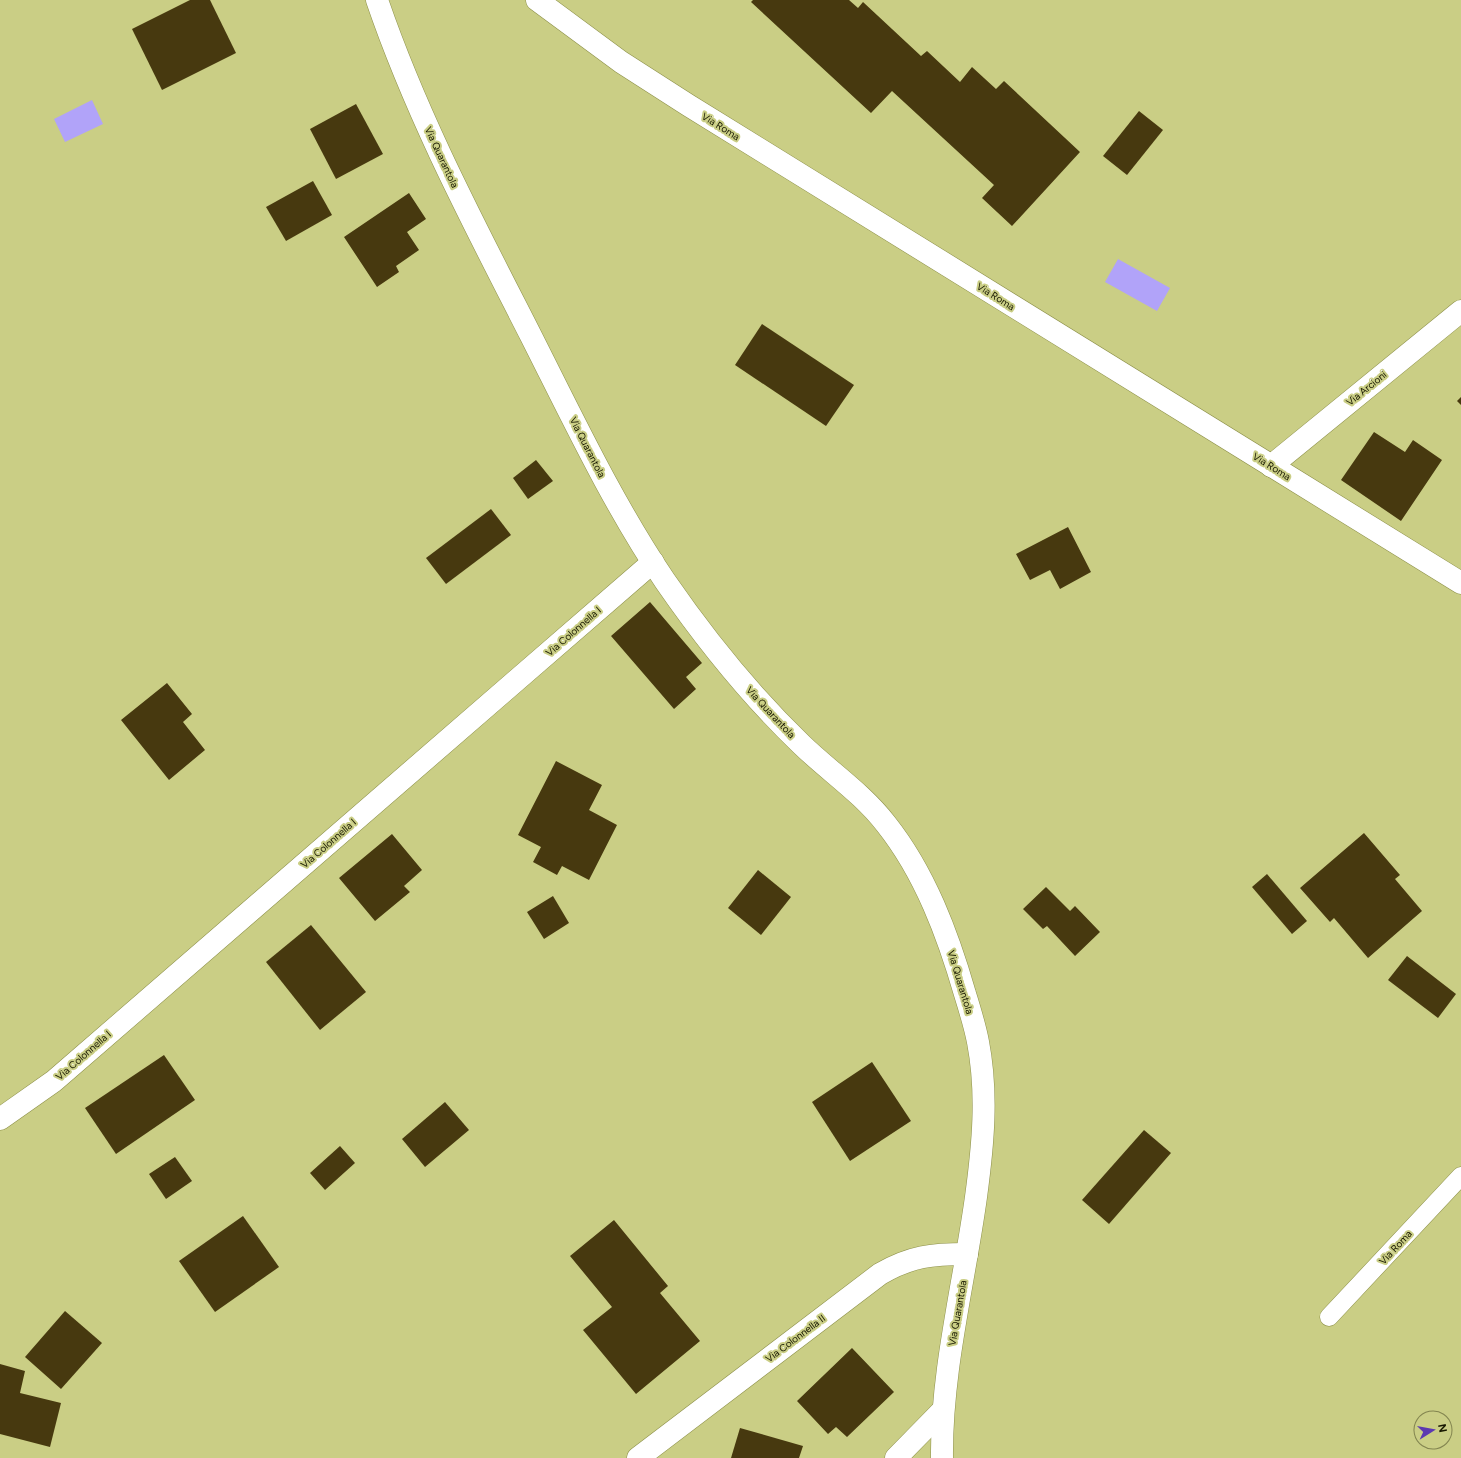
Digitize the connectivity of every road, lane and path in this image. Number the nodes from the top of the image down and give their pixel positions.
1 (377, 0) edge
2 (537, 0) edge
3 (1461, 311) edge
4 (1271, 466) junction
5 (653, 562) junction
6 (1461, 583) edge
7 (0, 1119) edge
8 (1461, 1176) edge
9 (967, 1254) junction
10 (1329, 1317) dead end
11 (943, 1410) junction
12 (638, 1458) edge
13 (896, 1458) edge
14 (942, 1458) edge

1 - 5 street, Via Quarantola
2 - 4 street, Via Roma
3 - 4 street, Via Arcioni
4 - 6 street, Via Roma
5 - 7 street, Via Colonnella I
5 - 9 street, Via Quarantola
8 - 10 lane, Via Roma
9 - 11 street, Via Quarantola
9 - 12 street, Via Colonnella II
11 - 13 street
11 - 14 street, Via Quarantola

